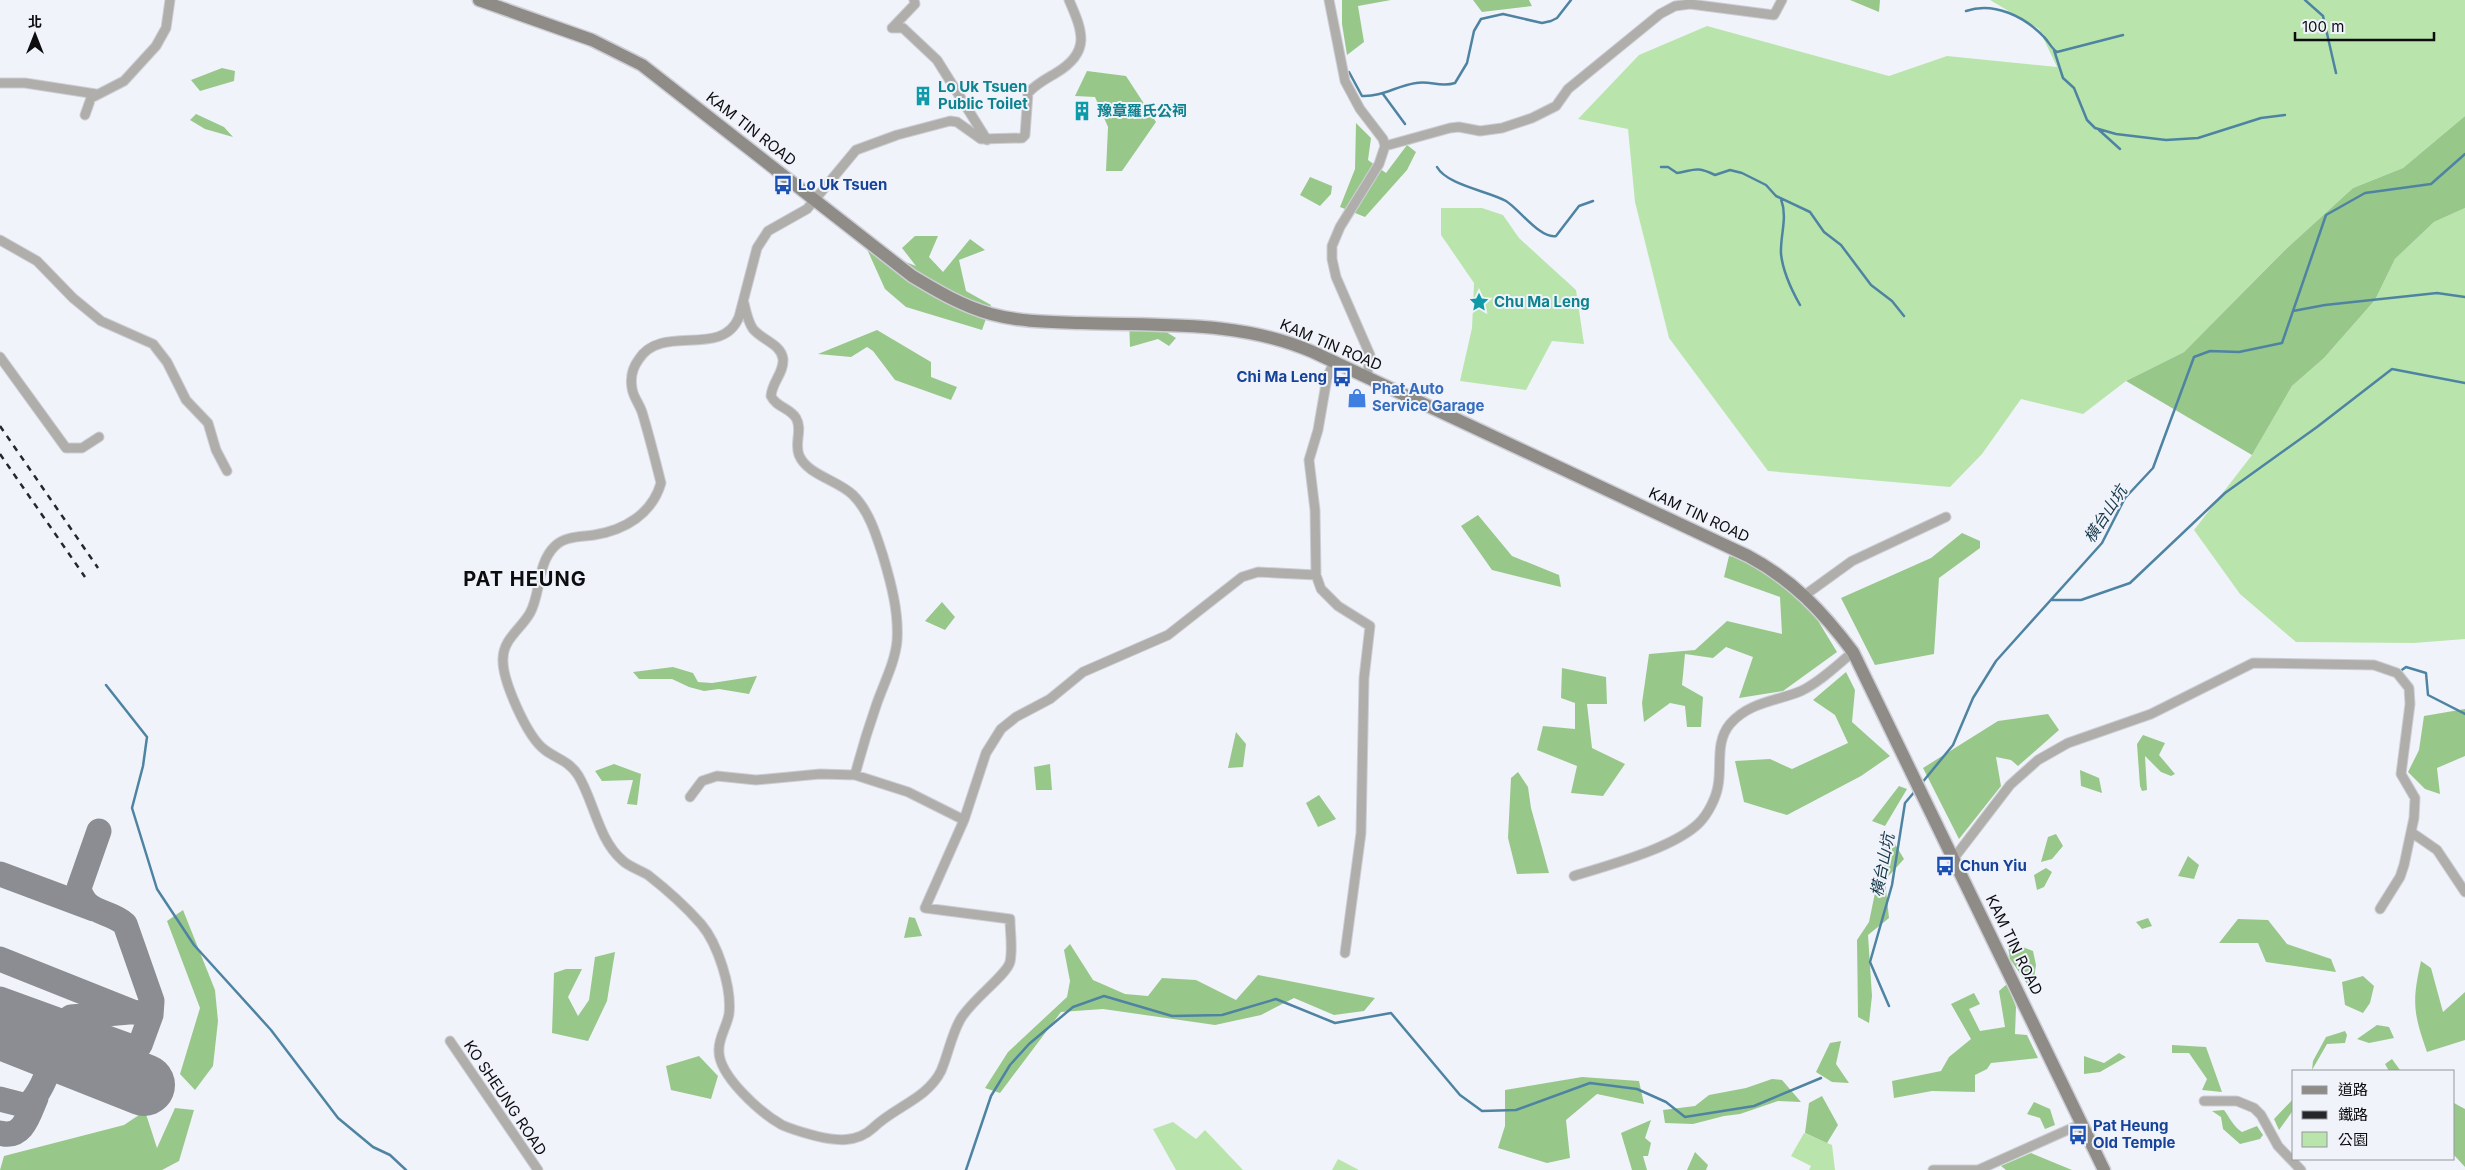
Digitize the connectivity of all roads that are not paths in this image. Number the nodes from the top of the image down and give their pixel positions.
1 (170, 0) edge
2 (479, 0) edge
3 (914, 0) edge
4 (1069, 0) edge
5 (1329, 0) edge
6 (1782, 0) edge
7 (0, 83) edge
8 (96, 94) junction
9 (85, 115) dead end
10 (987, 140) junction
11 (1385, 146) junction
12 (815, 198) junction
13 (0, 240) edge
14 (743, 300) junction
15 (0, 357) edge
16 (1334, 362) junction
17 (1367, 377) junction
18 (99, 437) dead end
19 (227, 471) dead end
20 (1946, 516) dead end
21 (1316, 575) junction
22 (1806, 595) junction
23 (1853, 652) junction
24 (855, 775) junction
25 (690, 797) dead end
26 (964, 820) junction
27 (2411, 832) junction
28 (1954, 858) junction
29 (1574, 876) dead end
30 (2465, 892) edge
31 (2380, 910) dead end
32 (1345, 953) dead end
33 (450, 1042) dead end
34 (2204, 1101) dead end
35 (2081, 1124) junction
36 (538, 1170) edge
37 (1932, 1170) edge
38 (2104, 1170) edge
39 (2301, 1170) edge

1 - 8 street
2 - 12 main road, KAM TIN ROAD
3 - 10 street
4 - 10 street
5 - 11 street
6 - 11 street
7 - 8 street
8 - 9 street
10 - 12 street
11 - 17 street
12 - 14 street
12 - 16 main road, KAM TIN ROAD
13 - 19 street
14 - 24 street
14 - 26 street
15 - 18 street
16 - 17 main road, KAM TIN ROAD
16 - 21 street
17 - 22 main road, KAM TIN ROAD
20 - 22 street
21 - 26 street
21 - 32 street
22 - 23 main road, KAM TIN ROAD
23 - 28 main road, KAM TIN ROAD
23 - 29 street
24 - 25 street
24 - 26 street
27 - 28 street
27 - 30 street
27 - 31 street
28 - 35 main road, KAM TIN ROAD
33 - 36 street, KO SHEUNG ROAD
34 - 39 street
35 - 37 street
35 - 38 main road, KAM TIN ROAD

